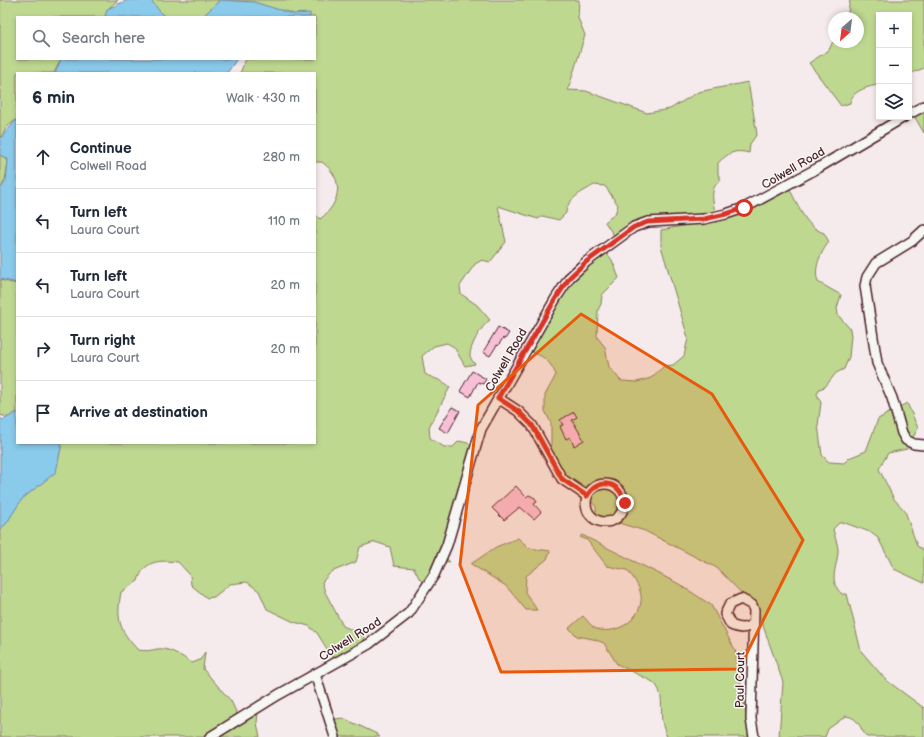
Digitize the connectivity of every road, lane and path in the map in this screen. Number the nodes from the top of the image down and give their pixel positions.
1 (924, 106) edge
2 (912, 112) edge
3 (899, 120) edge
4 (924, 230) edge
5 (498, 398) junction
6 (924, 445) edge
7 (587, 496) junction
8 (753, 624) dead end
9 (315, 674) junction
10 (210, 737) edge
11 (335, 737) edge
12 (754, 737) edge

1 - 2 street
3 - 5 street, Colwell Road
4 - 6 street
5 - 7 street
5 - 9 street, Colwell Road
7 - 7 street
8 - 12 street, Paul Court
9 - 10 street, Colwell Road
9 - 11 street

